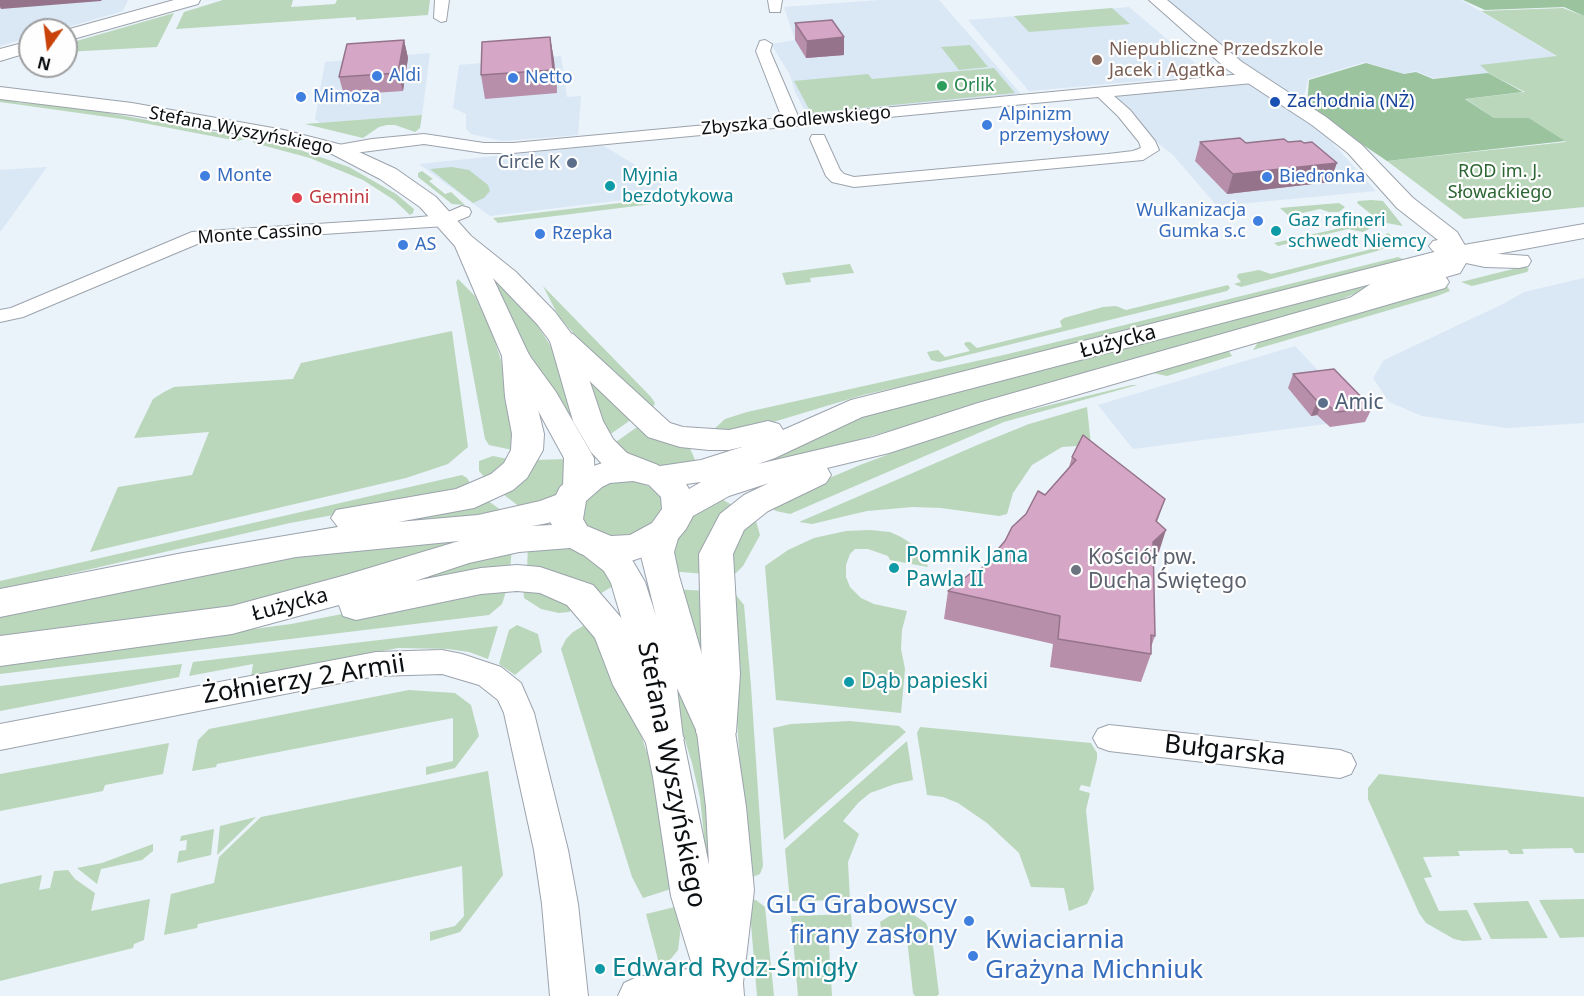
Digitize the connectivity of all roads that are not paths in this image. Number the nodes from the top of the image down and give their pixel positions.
1 (192, 0) edge
2 (442, 0) edge
3 (1157, 0) edge
4 (441, 18) dead end
5 (78, 33) edge
6 (765, 44) dead end
7 (18, 50) edge
8 (0, 55) edge
9 (0, 78) edge
10 (1253, 78) junction
11 (0, 93) edge
12 (1102, 93) junction
13 (132, 109) junction
14 (792, 121) junction
15 (818, 139) dead end
16 (339, 150) junction
17 (453, 216) junction
18 (1584, 231) edge
19 (463, 241) junction
20 (1584, 247) edge
21 (1441, 249) junction
22 (1519, 261) junction
23 (1356, 305) junction
24 (0, 316) edge
25 (563, 340) junction
26 (516, 356) junction
27 (851, 410) junction
28 (878, 446) junction
29 (653, 475) junction
30 (579, 518) junction
31 (671, 521) junction
32 (183, 566) junction
33 (0, 603) edge
34 (232, 620) junction
35 (0, 651) edge
36 (716, 732) junction
37 (0, 737) edge
38 (664, 738) junction
39 (1109, 738) dead end
40 (1340, 764) dead end
41 (720, 990) edge
42 (569, 996) edge
43 (637, 996) edge

1 - 5 street
2 - 4 street
3 - 10 street
6 - 14 street
7 - 8 street
9 - 13 street, Stefana Wyszyńskiego
10 - 12 street, Zbyszka Godlewskiego
10 - 21 street
11 - 13 street, Stefana Wyszyńskiego
12 - 14 street, Zbyszka Godlewskiego
12 - 15 street
13 - 16 street, Stefana Wyszyńskiego
14 - 16 street, Zbyszka Godlewskiego
16 - 17 street, Stefana Wyszyńskiego
17 - 19 street, Stefana Wyszyńskiego
17 - 24 street, Monte Cassino
18 - 21 main road, Łużycka
19 - 25 street, Stefana Wyszyńskiego
19 - 26 street, Stefana Wyszyńskiego
20 - 22 main road, Łużycka
21 - 22 street
21 - 23 street
21 - 27 main road, Łużycka
22 - 23 main road, Łużycka
23 - 28 main road, Łużycka
25 - 27 main road
25 - 29 street, Stefana Wyszyńskiego
26 - 30 street, Stefana Wyszyńskiego
26 - 32 main road
27 - 29 main road, Łużycka
28 - 31 main road, Łużycka
28 - 36 main road
29 - 30 main road
29 - 31 main road
30 - 31 main road
30 - 32 main road
30 - 34 main road, Łużycka
30 - 38 street, Stefana Wyszyńskiego
31 - 36 street, Stefana Wyszyńskiego
32 - 33 main road
34 - 35 main road, Łużycka
34 - 38 main road
36 - 41 street, Stefana Wyszyńskiego
37 - 42 street, Żołnierzy 2 Armii
38 - 41 street, Stefana Wyszyńskiego
39 - 40 street, Bułgarska
41 - 43 street

